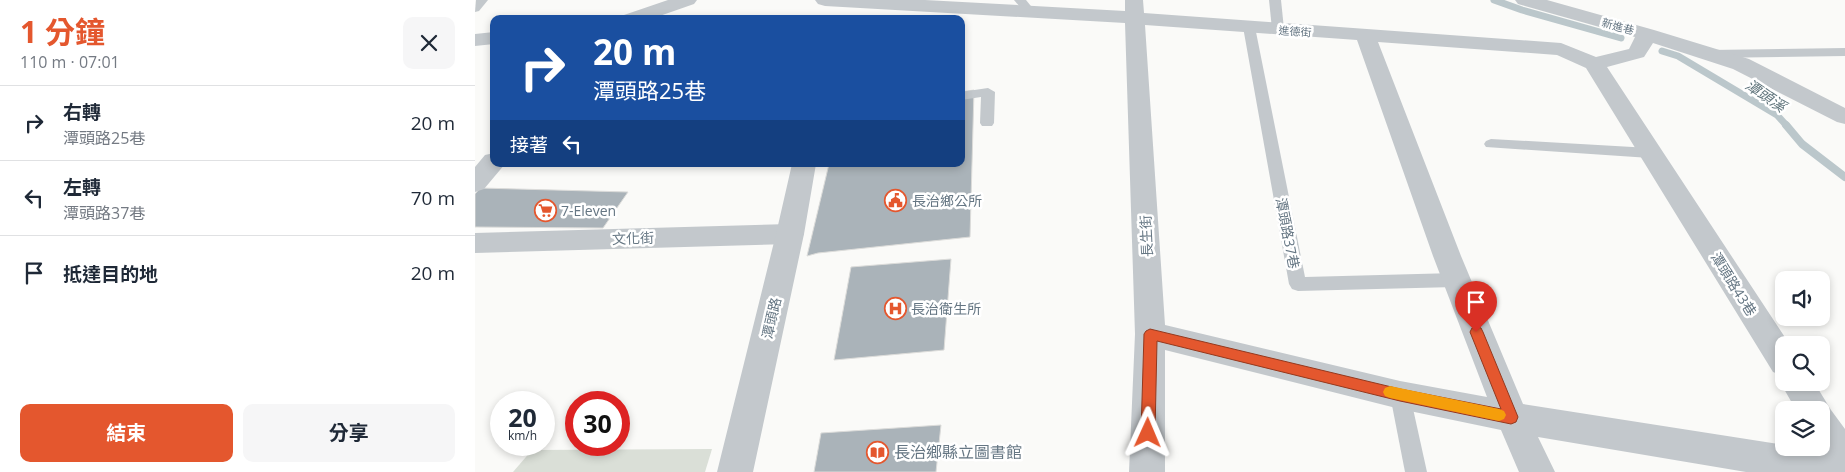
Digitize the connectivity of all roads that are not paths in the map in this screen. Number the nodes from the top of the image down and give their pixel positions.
1 (482, 0) edge
2 (687, 0) edge
3 (703, 0) edge
4 (825, 0) edge
5 (1275, 0) edge
6 (1525, 0) edge
7 (890, 2) edge
8 (1024, 6) edge
9 (475, 9) edge
10 (1135, 9) edge
11 (643, 15) edge
12 (695, 15) edge
13 (1249, 27) junction
14 (1278, 29) junction
15 (1647, 34) junction
16 (1367, 36) junction
17 (490, 38) edge
18 (475, 40) edge
19 (1845, 52) edge
20 (1710, 54) junction
21 (1593, 64) junction
22 (965, 95) edge
23 (1845, 117) edge
24 (987, 123) dead end
25 (1491, 144) dead end
26 (1650, 153) junction
27 (490, 166) edge
28 (803, 167) edge
29 (475, 183) edge
30 (790, 234) junction
31 (475, 243) edge
32 (1455, 280) junction
33 (1150, 334) junction
34 (1775, 349) edge
35 (1400, 395) junction
36 (1511, 417) junction
37 (1830, 436) edge
38 (1845, 459) edge
39 (735, 472) edge
40 (1147, 472) edge
41 (1416, 472) edge
42 (1537, 472) edge
43 (1845, 472) edge

1 - 9 lane
2 - 11 street
3 - 12 street
4 - 7 street, 進德街
5 - 14 lane
6 - 15 street, 新進巷
7 - 8 street, 進德街
8 - 10 street, 進德街
10 - 13 street, 進德街
10 - 33 street, 長生街
13 - 14 street, 進德街
13 - 32 lane, 潭頭路37巷
14 - 16 street, 進德街
15 - 20 street, 新進巷
15 - 21 street
16 - 21 street, 進德街
16 - 32 street
17 - 18 street
19 - 20 lane, 新進巷
20 - 23 street, 新進巷
21 - 26 street
22 - 24 lane
25 - 26 lane
26 - 34 street, 潭頭路43巷
27 - 29 street
28 - 30 street, 潭頭路
30 - 31 street, 文化街
30 - 39 street, 潭頭路
32 - 36 street
33 - 35 street
33 - 40 street, 長生街
35 - 36 street
35 - 41 lane
36 - 42 street
36 - 43 street
37 - 38 street

